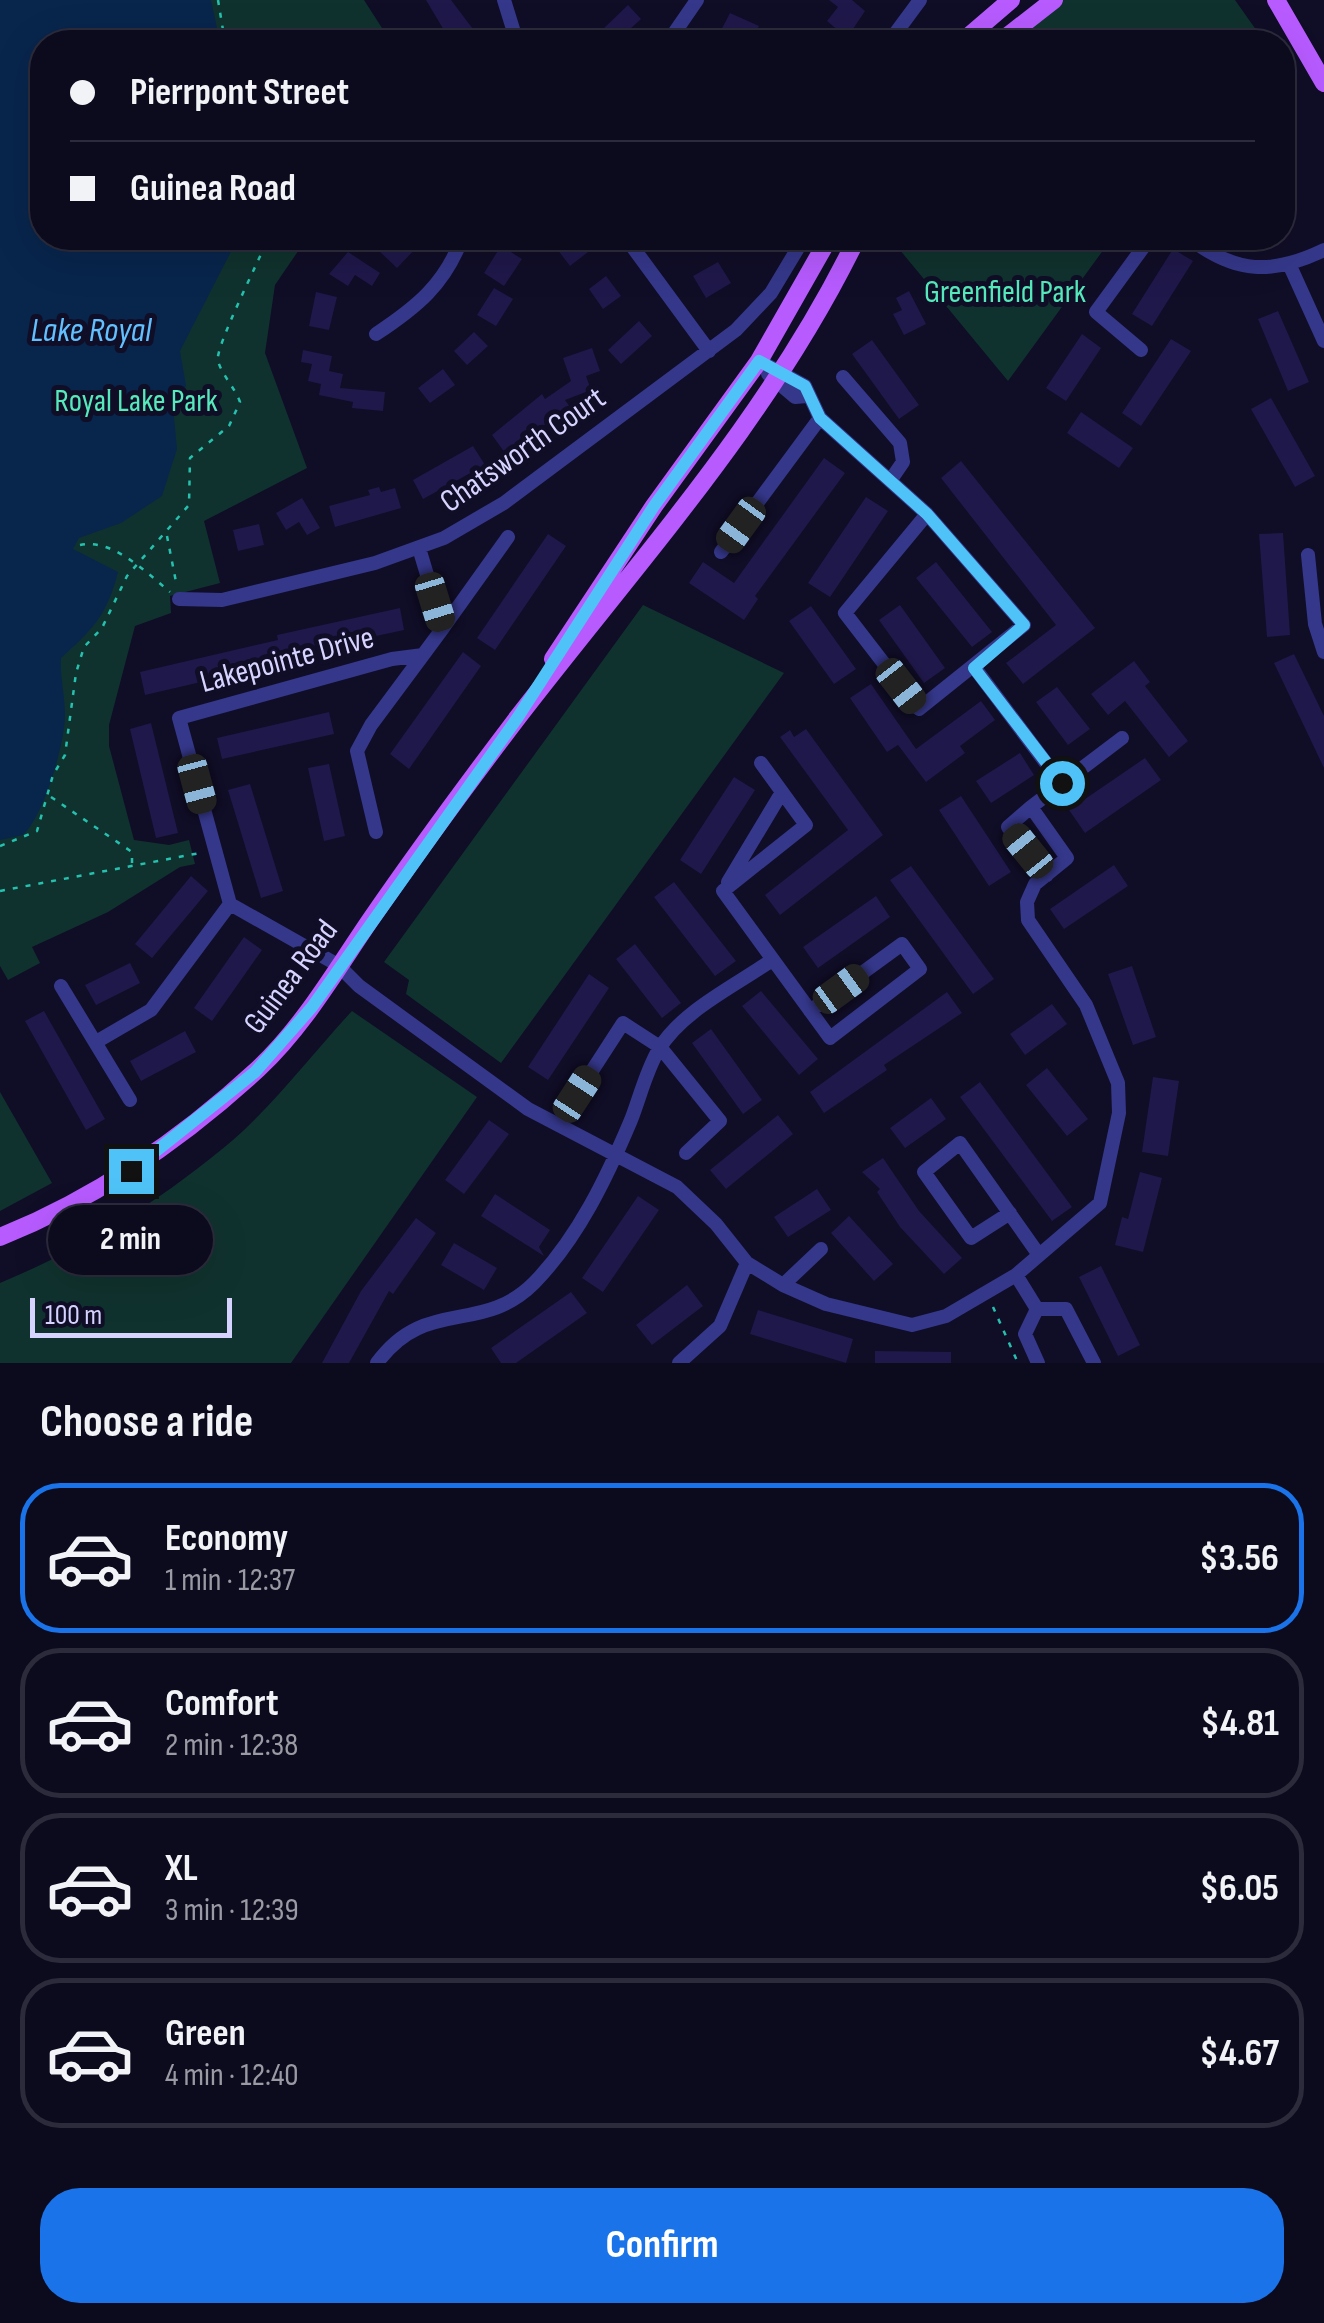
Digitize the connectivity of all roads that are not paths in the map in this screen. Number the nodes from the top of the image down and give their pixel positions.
1 (504, 0) edge
2 (697, 0) edge
3 (920, 0) edge
4 (1011, 0) edge
5 (1054, 0) edge
6 (1276, 0) edge
7 (513, 30) edge
8 (676, 30) edge
9 (898, 30) edge
10 (976, 30) edge
11 (1015, 30) edge
12 (1293, 30) edge
13 (1295, 33) edge
14 (1324, 83) edge
15 (457, 250) edge
16 (635, 250) edge
17 (796, 250) edge
18 (822, 250) edge
19 (852, 250) edge
20 (1141, 250) edge
21 (1205, 250) edge
22 (1324, 250) edge
23 (1290, 266) junction
24 (376, 334) dead end
25 (1324, 342) edge
26 (1141, 350) dead end
27 (709, 351) junction
28 (759, 361) junction
29 (844, 377) dead end
30 (779, 378) junction
31 (820, 418) junction
32 (890, 481) junction
33 (927, 514) junction
34 (508, 537) dead end
35 (419, 548) junction
36 (722, 552) dead end
37 (1308, 555) dead end
38 (179, 599) road end
39 (443, 628) junction
40 (1324, 652) edge
41 (423, 655) junction
42 (974, 668) junction
43 (518, 717) junction
44 (1122, 738) dead end
45 (761, 763) dead end
46 (1062, 783) junction
47 (782, 792) junction
48 (1031, 808) junction
49 (376, 832) dead end
50 (1047, 875) junction
51 (723, 891) junction
52 (230, 904) junction
53 (772, 960) junction
54 (338, 965) junction
55 (61, 986) dead end
56 (810, 1011) junction
57 (96, 1042) junction
58 (660, 1047) junction
59 (577, 1094) dead end
60 (130, 1100) dead end
61 (686, 1153) dead end
62 (615, 1154) junction
63 (1010, 1213) junction
64 (0, 1237) edge
65 (821, 1250) dead end
66 (1039, 1254) junction
67 (746, 1263) junction
68 (1016, 1274) junction
69 (782, 1285) junction
70 (1037, 1309) junction
71 (377, 1363) edge
72 (679, 1363) edge
73 (1038, 1363) edge
74 (1094, 1363) edge

1 - 7 street
2 - 8 street
3 - 9 street
4 - 10 main road
5 - 11 main road
6 - 12 main road
13 - 14 main road
15 - 24 street
16 - 27 street
17 - 27 street
18 - 28 main road, Guinea Road
19 - 30 main road, Guinea Road
20 - 26 street
21 - 23 street
22 - 23 street
23 - 25 street
27 - 35 street, Chatsworth Court
28 - 30 street
28 - 43 main road, Guinea Road
29 - 32 street
30 - 31 street
30 - 43 main road, Guinea Road
31 - 32 street
31 - 36 street
32 - 33 street
33 - 42 street
33 - 42 street
34 - 39 street, Lakepointe Drive
35 - 38 street, Chatsworth Court
35 - 39 street
37 - 40 street
39 - 41 street, Lakepointe Drive
41 - 49 street, Lakepointe Drive
41 - 52 street, Lakepointe Drive
42 - 46 street
43 - 54 main road, Guinea Road
44 - 46 street
45 - 47 street
46 - 48 street
47 - 51 street
47 - 51 street
48 - 50 street
48 - 50 street
50 - 66 street
51 - 53 street
52 - 54 street
52 - 57 street
53 - 56 street
53 - 58 street
54 - 62 street
54 - 64 main road, Guinea Road
55 - 57 street
56 - 56 street
57 - 60 street
58 - 59 street
58 - 61 street
58 - 62 street
62 - 67 street
62 - 71 street
63 - 63 street
63 - 66 street
65 - 69 street
66 - 68 street
67 - 69 street
67 - 72 street
68 - 69 street
68 - 70 street
70 - 73 street
70 - 74 street

